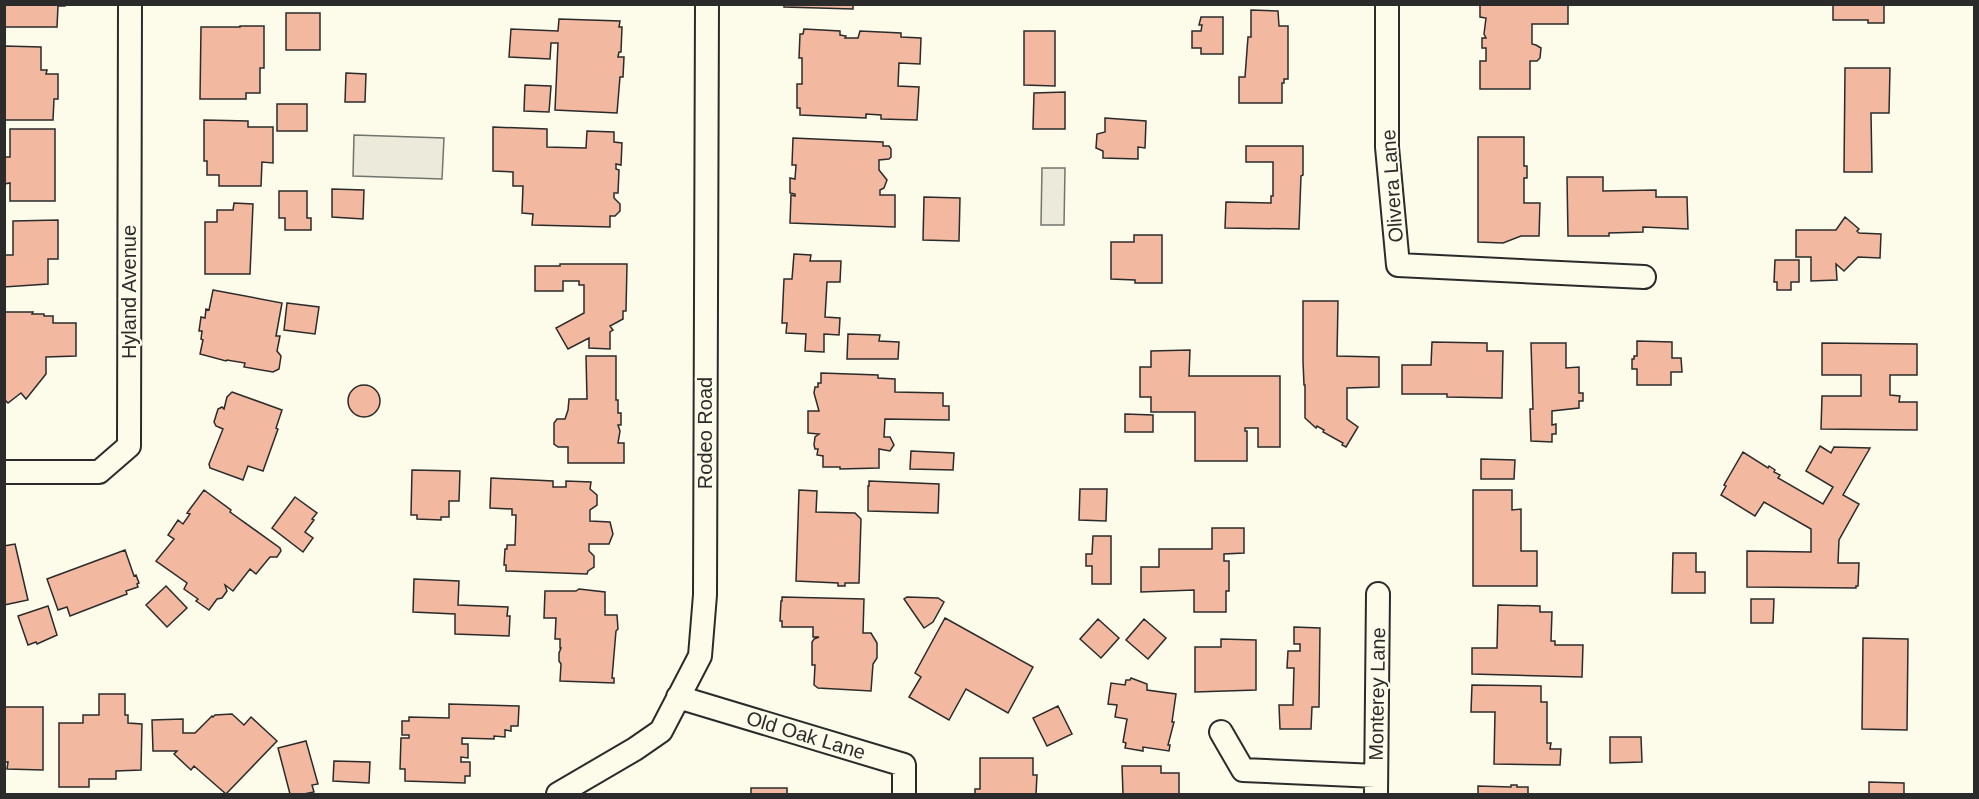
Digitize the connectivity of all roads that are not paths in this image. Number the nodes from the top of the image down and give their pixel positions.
1 (130, 4) edge
2 (707, 4) edge
3 (1387, 4) edge
4 (1644, 277) dead end
5 (4, 472) edge
6 (1378, 594) dead end
7 (678, 697) junction
8 (1221, 732) dead end
9 (1376, 785) edge
10 (558, 795) edge
11 (904, 795) edge

1 - 5 street, Hyland Avenue
2 - 7 street, Rodeo Road
3 - 4 street, Olivera Lane
6 - 9 street, Monterey Lane
7 - 10 street, Rodeo Road
7 - 11 street, Old Oak Lane
8 - 9 street

